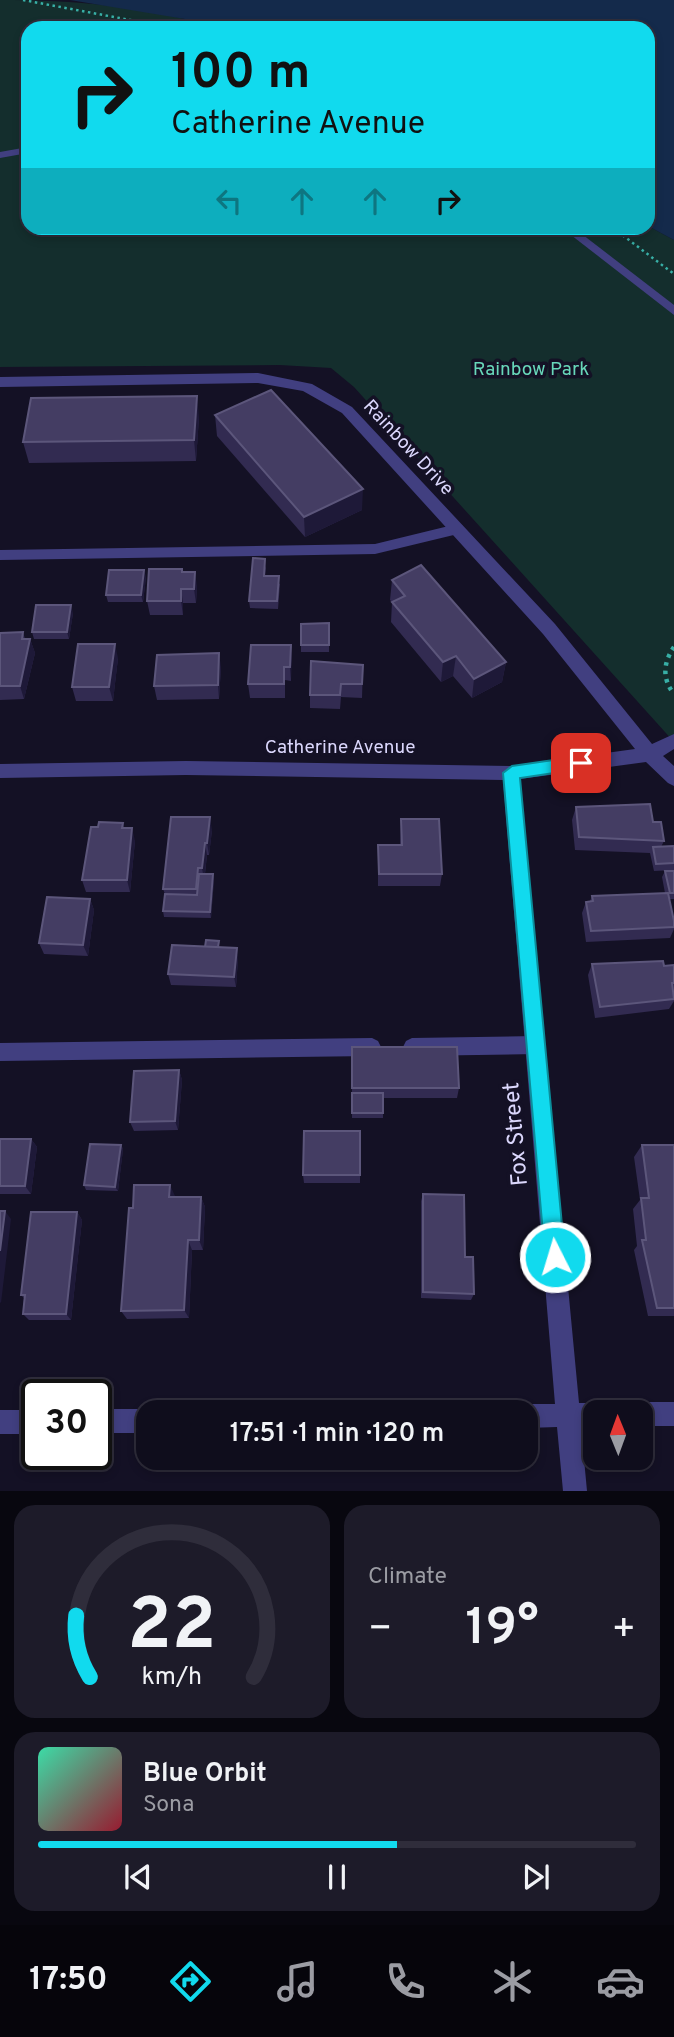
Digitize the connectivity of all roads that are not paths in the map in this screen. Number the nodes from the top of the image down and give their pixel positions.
1 (21, 151) edge
2 (0, 155) edge
3 (577, 235) edge
4 (674, 311) edge
5 (0, 382) edge
6 (457, 529) junction
7 (0, 555) edge
8 (674, 741) edge
9 (650, 754) junction
10 (0, 771) edge
11 (512, 773) junction
12 (674, 778) edge
13 (536, 1045) junction
14 (0, 1052) edge
15 (653, 1414) edge
16 (674, 1414) edge
17 (583, 1415) edge
18 (538, 1416) edge
19 (569, 1416) junction
20 (136, 1420) edge
21 (112, 1421) edge
22 (0, 1422) edge
23 (21, 1422) edge
24 (575, 1491) edge

1 - 2 lane
3 - 4 lane
5 - 6 street, Rainbow Drive
6 - 7 lane
6 - 9 street, Rainbow Drive
8 - 9 street, Catherine Avenue
9 - 11 street, Catherine Avenue
9 - 12 street, Rainbow Drive
10 - 11 street, Catherine Avenue
11 - 13 street, Fox Street
13 - 14 lane
13 - 19 street, Fox Street
15 - 16 street
17 - 19 street
18 - 19 street
19 - 24 street, Fox Street
20 - 21 street
22 - 23 street

